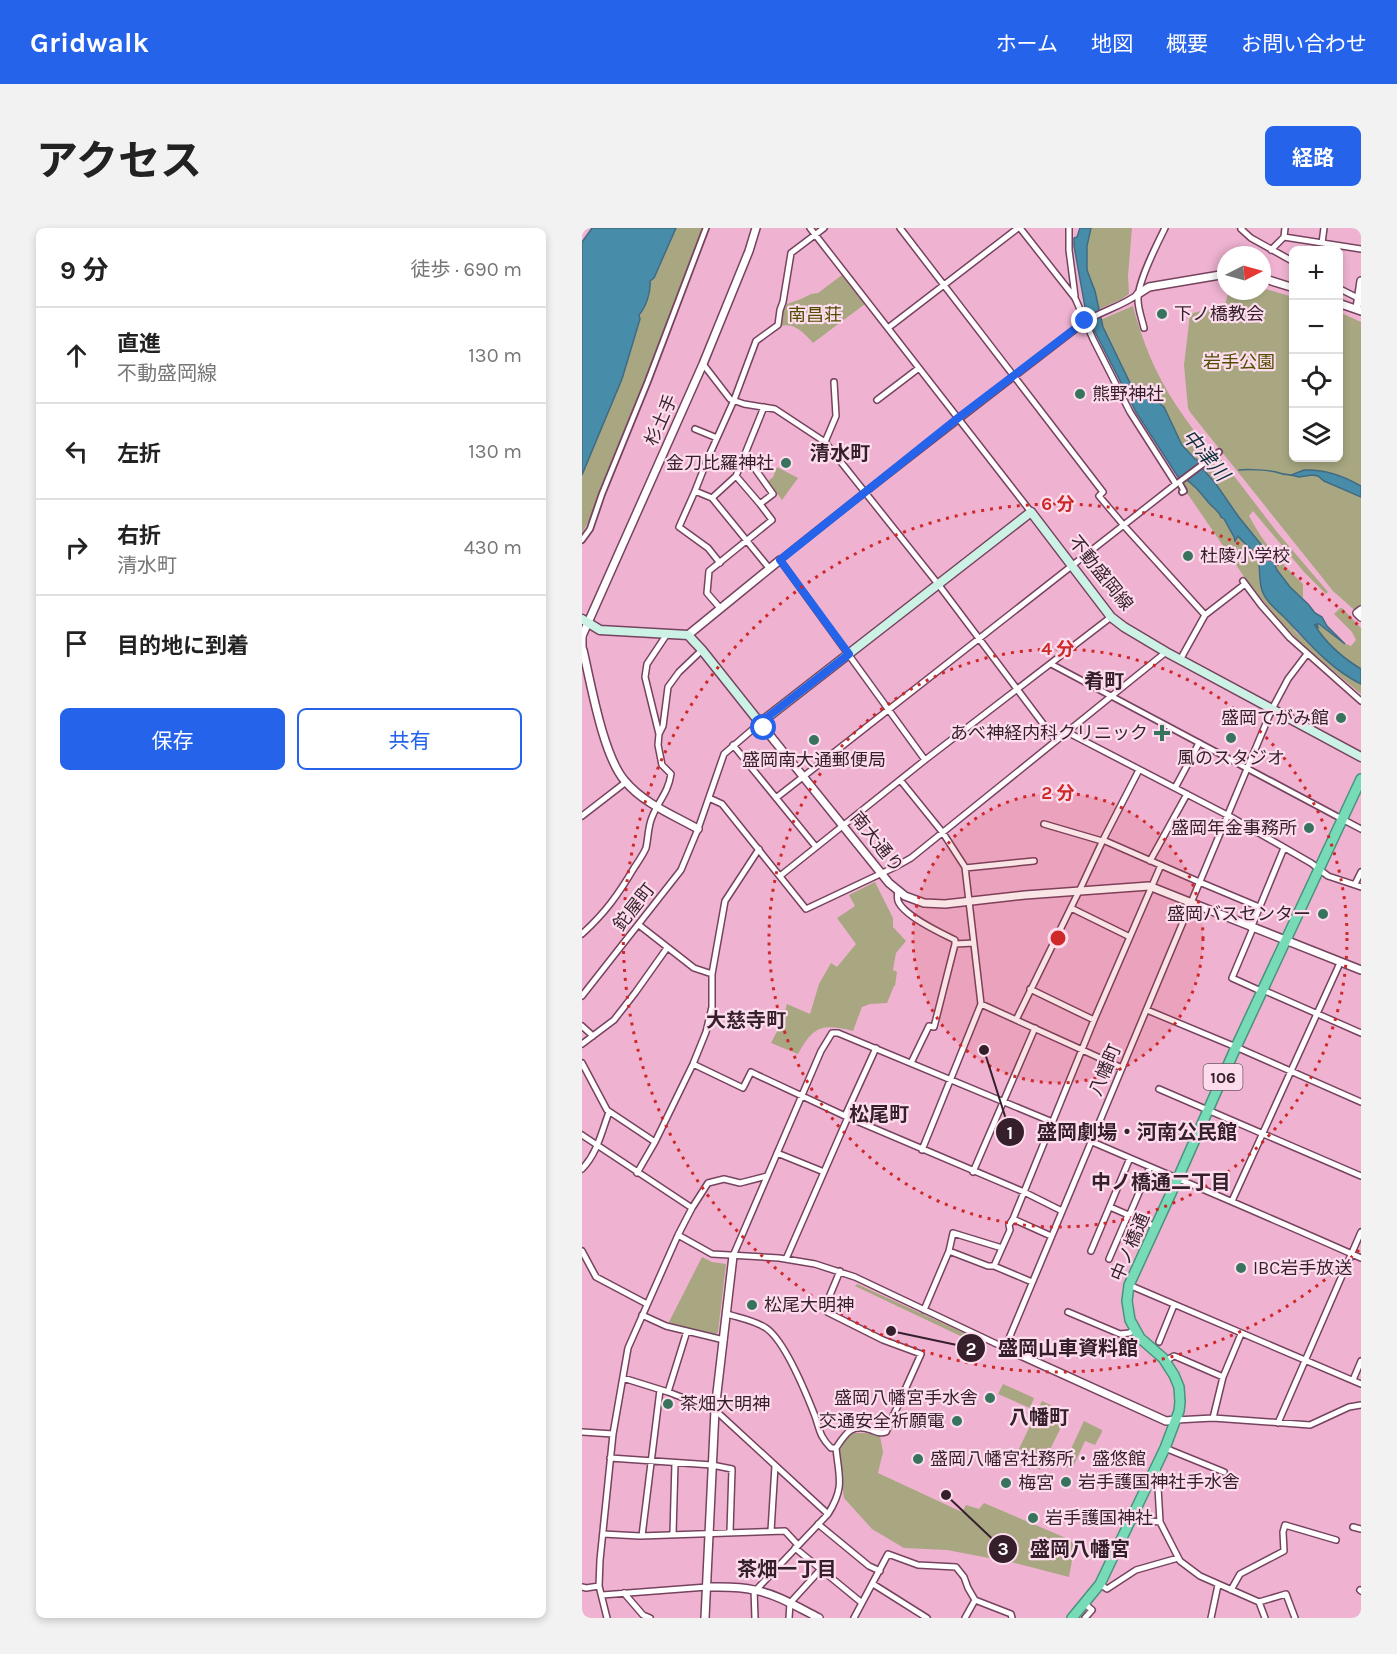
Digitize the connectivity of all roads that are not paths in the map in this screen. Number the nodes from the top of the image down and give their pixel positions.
1 (706, 228) edge
2 (756, 228) edge
3 (810, 228) edge
4 (824, 228) edge
5 (900, 228) edge
6 (1019, 228) edge
7 (1069, 228) edge
8 (1165, 228) edge
9 (1242, 228) edge
10 (1285, 228) edge
11 (1324, 228) edge
12 (815, 235) junction
13 (1284, 237) junction
14 (1322, 243) junction
15 (1264, 246) edge
16 (1361, 249) edge
17 (1271, 250) joint
18 (1289, 260) edge
19 (1217, 276) edge
20 (1271, 281) edge
21 (1361, 281) edge
22 (944, 285) junction
23 (1289, 287) edge
24 (1343, 290) edge
25 (1138, 294) junction
26 (1075, 298) junction
27 (1358, 298) junction
28 (1343, 305) edge
29 (1359, 310) edge
30 (1087, 320) junction
31 (888, 328) junction
32 (1144, 328) dead end
33 (703, 364) junction
34 (919, 368) junction
35 (1014, 377) junction
36 (834, 382) dead end
37 (734, 400) junction
38 (878, 400) dead end
39 (764, 407) junction
40 (958, 418) junction
41 (695, 429) dead end
42 (717, 438) junction
43 (825, 442) junction
44 (1218, 452) dead end
45 (741, 461) junction
46 (736, 476) junction
47 (695, 491) junction
48 (865, 492) junction
49 (1182, 492) dead end
50 (712, 498) junction
51 (760, 504) junction
52 (1031, 512) junction
53 (1123, 525) junction
54 (582, 540) edge
55 (746, 541) junction
56 (780, 560) junction
57 (720, 562) junction
58 (1072, 566) junction
59 (769, 568) junction
60 (938, 584) junction
61 (720, 608) junction
62 (1361, 610) edge
63 (1205, 615) junction
64 (1111, 617) junction
65 (1361, 617) edge
66 (585, 621) edge
67 (583, 634) edge
68 (667, 634) junction
69 (688, 635) junction
70 (979, 639) junction
71 (583, 650) edge
72 (702, 650) junction
73 (1166, 652) junction
74 (849, 654) junction
75 (1307, 654) junction
76 (1180, 660) junction
77 (1051, 664) junction
78 (1018, 689) junction
79 (1112, 697) junction
80 (1361, 701) edge
81 (1272, 709) junction
82 (889, 710) junction
83 (760, 723) junction
84 (1067, 732) junction
85 (659, 734) junction
86 (1056, 741) junction
87 (1199, 743) junction
88 (733, 745) junction
89 (1361, 757) edge
90 (925, 760) junction
91 (1247, 768) junction
92 (1139, 770) junction
93 (803, 777) junction
94 (1361, 779) edge
95 (900, 781) junction
96 (626, 782) junction
97 (1175, 788) junction
98 (1186, 794) junction
99 (709, 798) junction
100 (776, 798) junction
101 (657, 807) junction
102 (582, 816) edge
103 (1228, 816) junction
104 (1342, 819) junction
105 (1044, 824) dead end
106 (843, 826) junction
107 (698, 829) junction
108 (1361, 829) edge
109 (943, 832) junction
110 (1102, 840) junction
111 (816, 847) junction
112 (1284, 848) junction
113 (759, 849) junction
114 (1034, 861) dead end
115 (1150, 861) junction
116 (1161, 865) junction
117 (965, 868) junction
118 (1319, 870) junction
119 (1361, 872) edge
120 (882, 873) junction
121 (780, 876) junction
122 (1200, 882) junction
123 (1358, 886) edge
124 (1150, 887) junction
125 (898, 891) junction
126 (1078, 891) junction
127 (969, 900) junction
128 (1191, 903) junction
129 (1259, 907) junction
130 (1071, 908) junction
131 (639, 925) junction
132 (1252, 928) junction
133 (582, 934) edge
134 (1130, 936) junction
135 (1286, 942) junction
136 (974, 943) junction
137 (955, 944) junction
138 (667, 948) junction
139 (1340, 963) junction
140 (1361, 970) edge
141 (712, 974) junction
142 (1030, 988) junction
143 (1263, 991) junction
144 (582, 996) edge
145 (981, 1004) junction
146 (1147, 1010) junction
147 (1316, 1014) junction
148 (1016, 1020) junction
149 (1094, 1020) junction
150 (582, 1026) edge
151 (1035, 1028) junction
152 (1361, 1033) edge
153 (593, 1036) junction
154 (582, 1044) edge
155 (1236, 1047) junction
156 (876, 1048) junction
157 (1082, 1050) junction
158 (582, 1063) edge
159 (911, 1063) junction
160 (693, 1064) junction
161 (1122, 1068) junction
162 (1291, 1071) junction
163 (951, 1080) junction
164 (1159, 1089) dead end
165 (801, 1096) junction
166 (1003, 1101) junction
167 (1361, 1102) edge
168 (1209, 1109) junction
169 (609, 1112) junction
170 (846, 1117) junction
171 (1051, 1124) junction
172 (1263, 1133) junction
173 (582, 1136) edge
174 (655, 1142) junction
175 (1091, 1142) junction
176 (597, 1146) junction
177 (922, 1150) junction
178 (777, 1153) junction
179 (1130, 1158) junction
180 (1150, 1167) junction
181 (582, 1169) edge
182 (824, 1172) junction
183 (973, 1172) junction
184 (637, 1173) junction
185 (767, 1176) junction
186 (1361, 1176) edge
187 (1178, 1178) junction
188 (1024, 1192) junction
189 (1232, 1201) junction
190 (1110, 1207) junction
191 (692, 1208) junction
192 (1062, 1211) junction
193 (1129, 1215) junction
194 (1013, 1219) junction
195 (1156, 1227) junction
196 (1361, 1232) edge
197 (678, 1235) junction
198 (1051, 1236) junction
199 (1002, 1248) junction
200 (948, 1251) junction
201 (1091, 1251) dead end
202 (1352, 1254) junction
203 (583, 1255) edge
204 (733, 1256) junction
205 (1361, 1258) edge
206 (786, 1259) junction
207 (1109, 1259) dead end
208 (994, 1266) junction
209 (840, 1271) junction
210 (1032, 1282) junction
211 (1129, 1285) junction
212 (647, 1304) junction
213 (1174, 1305) junction
214 (924, 1310) junction
215 (1068, 1312) dead end
216 (727, 1314) junction
217 (642, 1315) junction
218 (1135, 1330) junction
219 (687, 1331) junction
220 (1241, 1334) junction
221 (724, 1340) junction
222 (1159, 1342) dead end
223 (1005, 1347) junction
224 (1305, 1359) junction
225 (1165, 1361) junction
226 (1361, 1361) edge
227 (1223, 1377) junction
228 (623, 1378) junction
229 (1353, 1380) junction
230 (1361, 1384) edge
231 (660, 1390) junction
232 (668, 1392) junction
233 (1361, 1405) edge
234 (715, 1410) junction
235 (1212, 1418) junction
236 (1176, 1420) junction
237 (1278, 1423) junction
238 (582, 1432) edge
239 (613, 1434) junction
240 (836, 1448) junction
241 (1165, 1448) junction
242 (610, 1458) junction
243 (651, 1461) junction
244 (675, 1463) junction
245 (712, 1465) junction
246 (1156, 1465) junction
247 (775, 1466) junction
248 (1224, 1472) dead end
249 (828, 1514) junction
250 (1132, 1519) junction
251 (1160, 1522) junction
252 (818, 1524) junction
253 (1353, 1527) dead end
254 (1361, 1529) edge
255 (771, 1531) junction
256 (729, 1532) junction
257 (709, 1533) junction
258 (603, 1534) junction
259 (673, 1534) junction
260 (642, 1536) junction
261 (1336, 1540) dead end
262 (797, 1546) junction
263 (1178, 1558) junction
264 (821, 1569) junction
265 (880, 1571) junction
266 (873, 1584) junction
267 (1100, 1584) junction
268 (1218, 1585) junction
269 (599, 1586) junction
270 (582, 1587) edge
271 (707, 1587) junction
272 (755, 1590) junction
273 (1231, 1590) junction
274 (624, 1593) junction
275 (602, 1595) junction
276 (975, 1600) junction
277 (1259, 1602) junction
278 (790, 1603) junction
279 (862, 1603) junction
280 (1084, 1603) junction
281 (607, 1618) edge
282 (650, 1618) edge
283 (705, 1618) edge
284 (756, 1618) edge
285 (789, 1618) edge
286 (819, 1618) edge
287 (854, 1618) edge
288 (927, 1618) edge
289 (965, 1618) edge
290 (1012, 1618) edge
291 (1072, 1618) edge
292 (1084, 1618) edge
293 (1211, 1618) edge
294 (1265, 1618) edge
295 (1295, 1618) edge

1 - 54 street
2 - 33 street, 杉土手
3 - 12 street
4 - 12 street
5 - 22 street
6 - 22 street
6 - 26 street
7 - 26 street
8 - 25 street
9 - 15 street
10 - 13 street
11 - 14 street
12 - 31 street
12 - 37 street
13 - 14 street
13 - 17 street
14 - 16 street
17 - 18 street
19 - 25 street
20 - 23 street
21 - 27 street
22 - 31 street
22 - 35 street
24 - 27 street
25 - 30 street
25 - 32 street
26 - 30 street
27 - 29 street
28 - 29 street
30 - 35 street
30 - 53 street
31 - 34 street
33 - 37 street
33 - 66 street, 杉土手
34 - 38 street
34 - 40 street
35 - 40 street
35 - 53 street
36 - 43 street
37 - 39 street
37 - 42 street
39 - 43 street
39 - 45 street
40 - 48 street
40 - 52 street
41 - 42 street
42 - 47 street
43 - 48 street
44 - 49 street
45 - 46 street
45 - 51 street
46 - 50 street
46 - 51 street
47 - 50 street
47 - 57 street
48 - 56 street
48 - 60 street
50 - 55 street
51 - 55 street
52 - 58 main road, 不動盛岡線
52 - 60 main road
53 - 58 street
53 - 63 street
55 - 57 street
55 - 59 street
56 - 59 street
56 - 74 street
57 - 61 street
58 - 64 main road, 不動盛岡線
58 - 70 street
59 - 61 street
60 - 70 street
60 - 74 main road
61 - 69 street
62 - 65 street
63 - 75 street
63 - 76 street
64 - 73 main road, 不動盛岡線
64 - 77 street
66 - 67 street, 杉土手
66 - 68 main road
67 - 71 street
68 - 69 main road
68 - 85 street
69 - 72 main road, 南大通り
70 - 78 street
70 - 82 street
71 - 96 street
72 - 83 main road, 南大通り
72 - 85 street
73 - 76 main road, 不動盛岡線
73 - 79 street
74 - 82 street
74 - 83 main road
75 - 80 street
75 - 81 street, 八幡町
76 - 81 main road, 不動盛岡線
77 - 78 street
77 - 79 street
78 - 86 street
78 - 90 street
79 - 84 street
79 - 87 street
81 - 89 main road, 不動盛岡線
81 - 91 street, 八幡町
82 - 90 street
82 - 93 street
83 - 88 street
83 - 93 street, 南大通り
84 - 86 street
84 - 92 street
85 - 101 street
86 - 109 street
87 - 91 street
87 - 97 street
88 - 99 street, 鉈屋町
88 - 100 street
90 - 95 street
91 - 103 street, 八幡町
91 - 104 street
92 - 97 street
92 - 110 street
93 - 100 street
93 - 106 street, 南大通り
94 - 104 highway, 中ノ橋通 / 106
95 - 106 street
95 - 109 street
96 - 101 street
96 - 102 street
97 - 98 street
98 - 103 street
98 - 115 street
99 - 107 street, 鉈屋町
99 - 113 street
100 - 111 street
101 - 107 street
101 - 133 street
103 - 112 street
103 - 122 street, 八幡町
104 - 108 street
104 - 118 highway, 中ノ橋通 / 106
105 - 110 street
106 - 111 street
106 - 120 street, 南大通り
107 - 131 street, 鉈屋町
109 - 117 street
109 - 120 street
110 - 115 street
110 - 126 street
111 - 121 street
112 - 118 street
112 - 129 street
113 - 121 street
113 - 141 street
114 - 117 street
115 - 116 street
116 - 122 street
116 - 124 street
117 - 127 street
118 - 123 street
118 - 135 highway, 中ノ橋通 / 106
119 - 123 street
120 - 121 street
120 - 125 street, 南大通り
122 - 128 street, 八幡町
122 - 129 street
124 - 126 street, 南大通り
124 - 128 street, 南大通り
124 - 134 street
125 - 127 street, 南大通り
125 - 137 street
126 - 127 street, 南大通り
126 - 130 street
127 - 136 street
128 - 132 street, 南大通り
128 - 146 street, 八幡町
129 - 132 street
130 - 134 street
130 - 142 street
131 - 138 street
131 - 144 street, 鉈屋町
132 - 135 street, 南大通り
132 - 143 street
134 - 149 street
135 - 139 street, 南大通り
135 - 143 highway, 中ノ橋通 / 106
136 - 137 street
136 - 145 street
137 - 159 street
138 - 141 street
138 - 153 street
139 - 140 street, 南大通り
139 - 147 street
141 - 160 street
142 - 148 street
142 - 149 street
143 - 147 street
143 - 155 highway, 中ノ橋通 / 106
145 - 148 street
145 - 163 street
146 - 155 street
146 - 161 street, 八幡町
147 - 152 street
147 - 162 street
148 - 151 street
149 - 157 street
150 - 153 street
151 - 157 street
151 - 166 street
153 - 154 street
155 - 162 street
155 - 168 highway, 中ノ橋通 / 106
156 - 159 street
156 - 165 street
156 - 170 street
157 - 161 street
157 - 171 street
158 - 169 street
159 - 163 street
160 - 165 street
160 - 174 street
161 - 175 street, 八幡町
162 - 167 street
162 - 172 street
163 - 166 street
163 - 177 street
164 - 168 street
165 - 170 street
165 - 178 street
166 - 171 street
166 - 183 street
168 - 172 street
168 - 187 highway, 中ノ橋通 / 106
169 - 174 street
169 - 176 street
170 - 177 street
170 - 182 street
171 - 175 street
171 - 188 street
172 - 186 street
172 - 189 street
173 - 176 street
174 - 184 street
175 - 179 street
175 - 192 street, 八幡町
176 - 181 street
176 - 184 street
177 - 183 street
178 - 182 street
178 - 185 street
179 - 180 street
179 - 190 street
180 - 187 street
180 - 193 street
182 - 206 street
183 - 188 street
184 - 191 street
185 - 191 street
185 - 204 street
187 - 189 street
187 - 195 highway, 中ノ橋通 / 106
188 - 192 street
188 - 194 street
189 - 202 street
190 - 193 street
190 - 201 street
191 - 197 street
192 - 198 street, 八幡町
193 - 195 street
193 - 207 street
194 - 198 street
194 - 199 street
195 - 211 highway, 中ノ橋通 / 106
196 - 202 street
197 - 204 street
197 - 212 street
198 - 210 street, 八幡町
199 - 200 street
199 - 208 street
200 - 208 street
200 - 214 street
202 - 205 street
202 - 224 street
203 - 212 street
204 - 206 street
204 - 216 street
206 - 209 street
208 - 210 street
209 - 214 street
209 - 240 street
210 - 223 street, 八幡町
211 - 213 street
211 - 218 highway, 中ノ橋通 / 106
212 - 217 street
213 - 220 street
213 - 222 street
214 - 223 street
215 - 218 street
216 - 221 street
216 - 240 street
217 - 219 street
217 - 228 street
218 - 225 highway, 中ノ橋通 / 106
219 - 221 street
219 - 232 street
220 - 224 street
220 - 227 street
221 - 234 street
223 - 236 street
224 - 229 street
224 - 237 street
225 - 227 street
225 - 236 highway, 中ノ橋通 / 106
226 - 229 street
227 - 235 street
228 - 231 street
228 - 239 street
229 - 230 street
231 - 232 street
231 - 243 street
232 - 234 street
233 - 237 street
234 - 245 street
234 - 247 street
235 - 236 street
235 - 237 street
236 - 241 highway, 中ノ橋通 / 106
238 - 239 street
239 - 242 street
240 - 249 street
241 - 246 highway, 中ノ橋通 / 106
241 - 248 street
242 - 243 street
242 - 258 street
243 - 244 street
243 - 260 street
244 - 245 street
244 - 259 street
245 - 256 street
245 - 257 street
246 - 250 highway, 中ノ橋通 / 106
246 - 251 street
247 - 249 street
247 - 255 street
249 - 252 street
250 - 251 street
250 - 267 highway, 中ノ橋通 / 106
251 - 263 street
252 - 262 street
252 - 265 street
253 - 254 street
255 - 256 street
255 - 262 street
256 - 257 street
257 - 259 street
257 - 271 street
258 - 260 street
258 - 269 street
259 - 260 street
261 - 273 street
262 - 264 street
262 - 272 street
263 - 267 street
263 - 268 street
264 - 278 street
264 - 279 street
265 - 266 street
265 - 276 street
266 - 279 street
266 - 288 street
267 - 280 highway, 中ノ橋通 / 106
268 - 273 street
268 - 293 street
269 - 270 street
269 - 275 street
271 - 272 street
271 - 274 street
271 - 283 street
272 - 278 street
272 - 284 street
273 - 277 street
274 - 275 street
274 - 282 street
275 - 281 street
276 - 289 street
276 - 290 street
277 - 294 street
277 - 295 street
278 - 285 street
278 - 286 street
279 - 287 street
280 - 291 highway, 中ノ橋通 / 106
280 - 292 street

